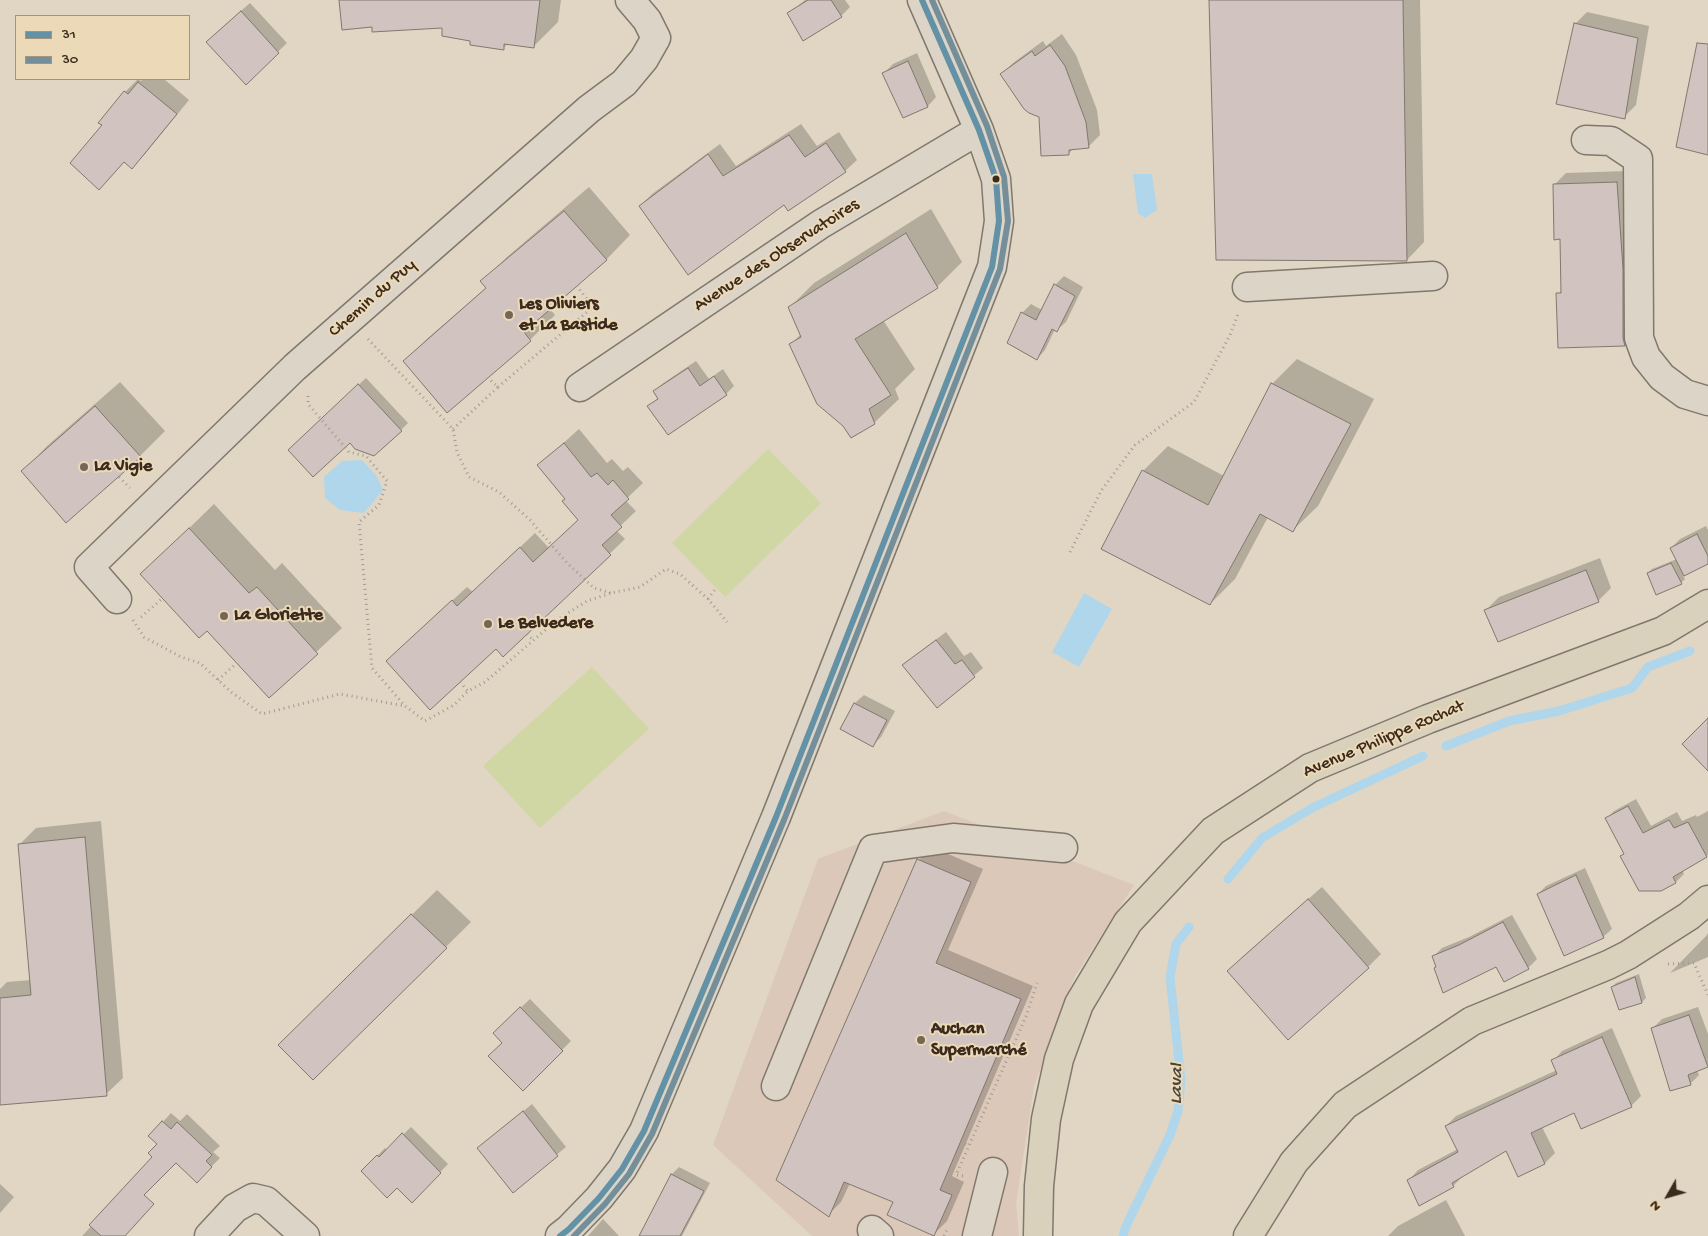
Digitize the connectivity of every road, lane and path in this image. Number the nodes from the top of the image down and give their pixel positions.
1 (630, 0) edge
2 (925, 1) edge
3 (979, 130) junction
4 (1586, 140) dead end
5 (1433, 276) dead end
6 (577, 286) dead end
7 (1246, 287) joint
8 (365, 334) dead end
9 (488, 378) dead end
10 (498, 387) junction
11 (580, 387) dead end
12 (308, 394) dead end
13 (1708, 401) edge
14 (453, 429) junction
15 (1070, 552) dead end
16 (716, 588) dead end
17 (611, 593) junction
18 (163, 598) dead end
19 (117, 599) joint
20 (708, 599) junction
21 (1708, 604) edge
22 (1708, 612) edge
23 (134, 622) junction
24 (728, 622) dead end
25 (1663, 632) junction
26 (527, 634) dead end
27 (534, 641) junction
28 (237, 664) dead end
29 (218, 680) junction
30 (460, 682) dead end
31 (468, 691) junction
32 (405, 706) junction
33 (1063, 848) dead end
34 (1708, 900) edge
35 (1694, 963) dead end
36 (1037, 982) dead end
37 (1708, 995) edge
38 (776, 1086) dead end
39 (960, 1141) dead end
40 (969, 1146) junction
41 (980, 1174) joint
42 (951, 1219) dead end
43 (209, 1236) edge
44 (305, 1236) edge
45 (560, 1236) edge
46 (944, 1236) edge
47 (977, 1236) edge
48 (1038, 1236) edge
49 (1248, 1236) edge

1 - 19 street, Chemin du Puy
2 - 3 street
3 - 11 street, Avenue des Observatoires
3 - 45 street
4 - 13 street
5 - 7 street
6 - 10 path
7 - 15 path
8 - 14 path
9 - 10 path
10 - 14 path
12 - 32 path
14 - 17 path
16 - 20 path
17 - 20 path
17 - 27 path
18 - 23 path
19 - 23 path
20 - 24 path
21 - 25 main road, Avenue Philippe Rochat
22 - 25 main road
23 - 29 path
25 - 48 main road, Avenue Philippe Rochat
26 - 27 path
27 - 31 path
28 - 29 path
29 - 32 path
30 - 31 path
31 - 32 path
33 - 38 street
34 - 49 main road
35 - 37 path
36 - 40 path
39 - 40 path
40 - 41 path
41 - 47 street
42 - 46 path
43 - 44 street

